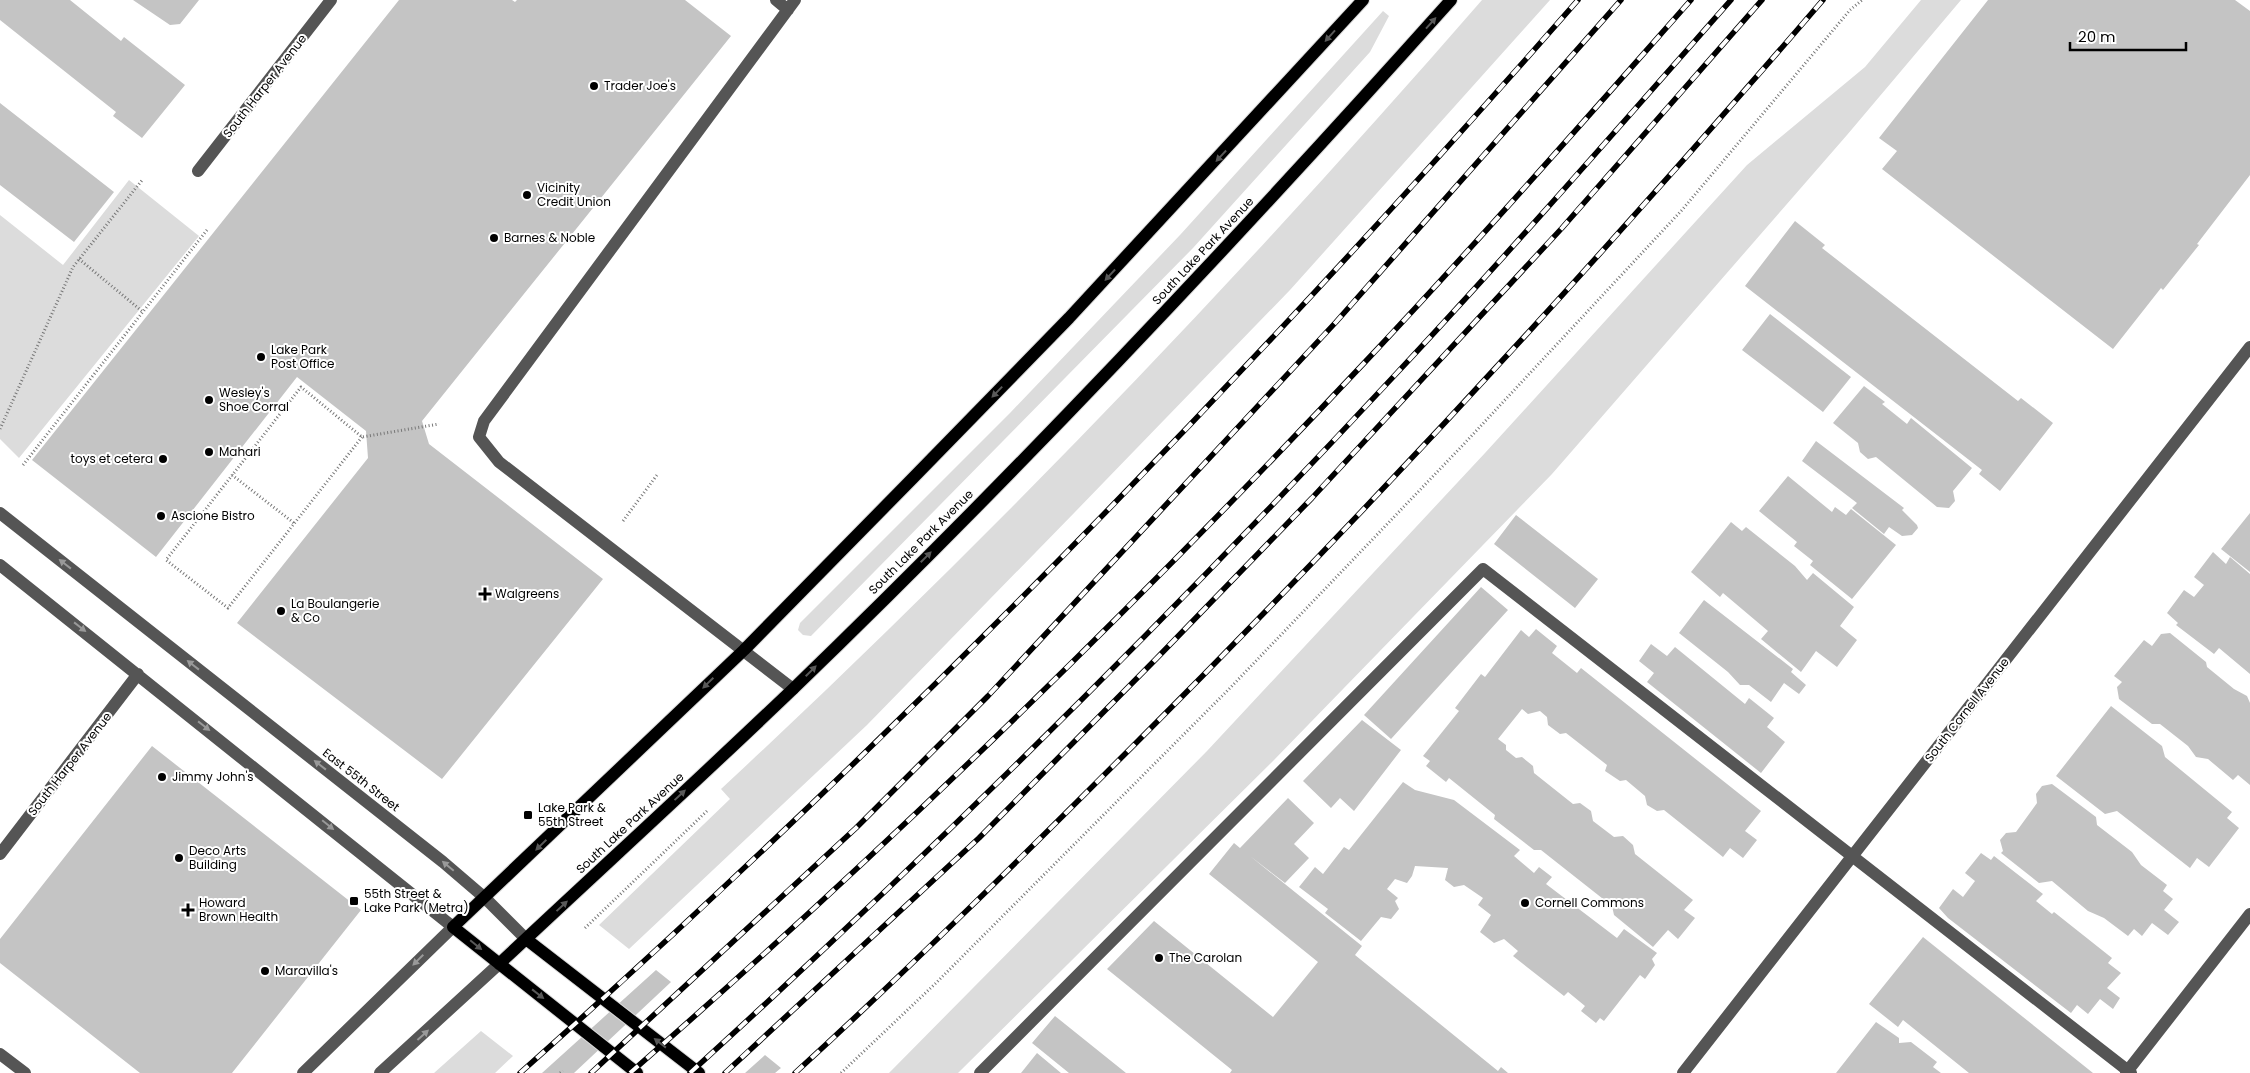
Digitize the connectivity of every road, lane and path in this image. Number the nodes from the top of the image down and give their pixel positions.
1 (332, 0) edge
2 (776, 0) edge
3 (1363, 0) edge
4 (1452, 0) edge
5 (1862, 0) edge
6 (792, 5) edge
7 (198, 172) dead end
8 (143, 179) dead end
9 (207, 230) dead end
10 (79, 259) junction
11 (143, 312) junction
12 (2250, 347) edge
13 (440, 424) dead end
14 (0, 429) edge
15 (362, 436) junction
16 (23, 465) dead end
17 (232, 475) junction
18 (657, 475) dead end
19 (0, 514) edge
20 (623, 521) dead end
21 (294, 523) junction
22 (0, 565) edge
23 (744, 650) junction
24 (138, 674) junction
25 (793, 689) junction
26 (710, 807) dead end
27 (0, 854) edge
28 (1852, 856) junction
29 (485, 898) junction
30 (2250, 914) edge
31 (453, 927) junction
32 (585, 928) dead end
33 (526, 939) junction
34 (500, 964) junction
35 (0, 1054) edge
36 (2128, 1072) edge
37 (25, 1073) edge
38 (303, 1073) edge
39 (380, 1073) edge
40 (637, 1073) edge
41 (699, 1073) edge
42 (841, 1073) edge
43 (980, 1073) edge
44 (1683, 1073) edge

1 - 7 street, South Harper Avenue
2 - 6 street
3 -> 23 main road
25 -> 4 main road, South Lake Park Avenue
5 - 42 path
6 - 23 street
8 - 10 path
9 - 11 path
10 - 11 path
10 - 14 path
11 - 16 path
12 - 28 street, South Cornell Avenue
13 - 15 path
15 - 17 path
15 - 21 path
17 - 21 path
17 - 21 path
18 - 20 path
29 -> 19 street, East 55th Street
22 -> 24 street
23 - 25 street
23 -> 29 main road
24 - 27 street, South Harper Avenue
24 -> 31 street
33 -> 25 main road, South Lake Park Avenue
26 - 32 path
28 - 36 street
28 - 43 street
28 - 44 street, South Cornell Avenue
29 - 31 main road
29 - 33 street, East 55th Street
30 - 36 street
31 -> 34 main road
31 -> 38 street
33 - 34 main road, South Lake Park Avenue
41 -> 33 main road, East 55th Street
39 -> 34 street, South Lake Park Avenue
34 -> 40 main road
35 - 37 street

